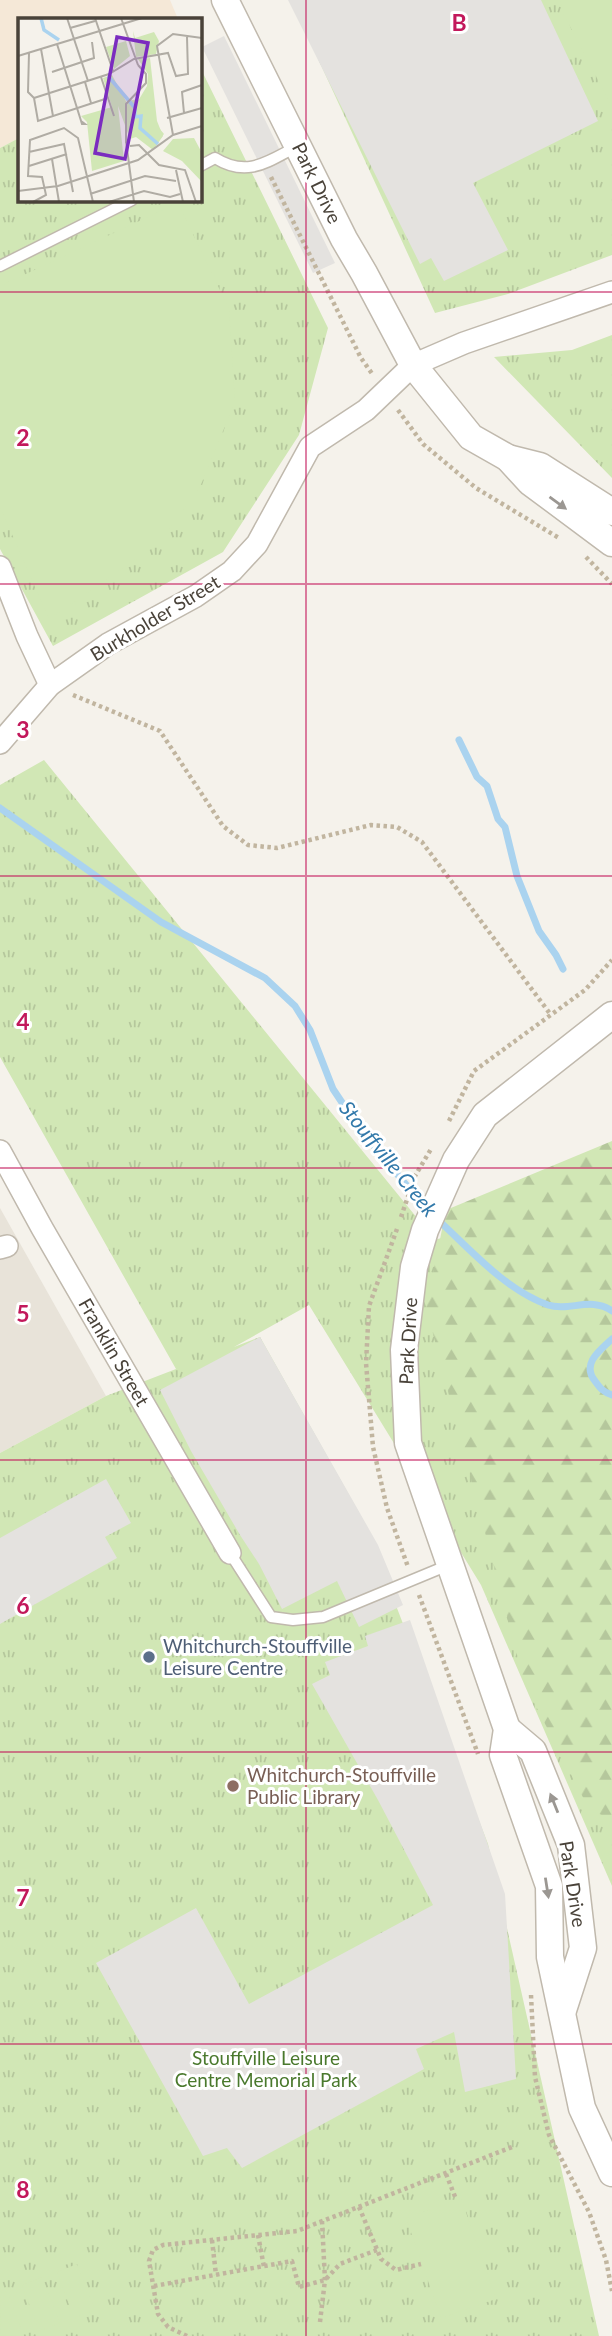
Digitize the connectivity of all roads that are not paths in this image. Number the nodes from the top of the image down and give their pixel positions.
1 (225, 0) edge
2 (299, 146) junction
3 (201, 165) edge
4 (130, 201) edge
5 (0, 266) edge
6 (612, 292) edge
7 (413, 365) junction
8 (508, 458) junction
9 (612, 512) edge
10 (612, 543) edge
11 (0, 567) edge
12 (50, 685) junction
13 (0, 743) edge
14 (612, 1015) edge
15 (0, 1151) edge
16 (230, 1553) joint
17 (451, 1564) junction
18 (612, 2173) edge

1 - 2 street, Park Drive
2 - 3 lane
2 - 7 street, Park Drive
4 - 5 lane
6 - 7 street
7 - 8 street, Park Drive
7 - 12 street, Burkholder Street
8 - 9 street, Park Drive
8 -> 10 street, Park Drive
11 - 12 street
12 - 13 street, Burkholder Street
14 - 17 street, Park Drive
15 - 16 street, Franklin Street
16 - 17 lane
17 - 18 street, Park Drive

